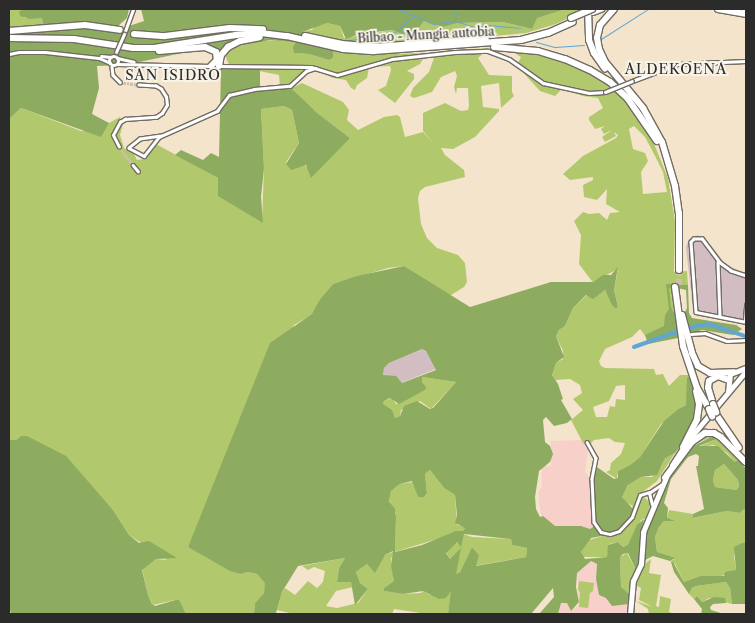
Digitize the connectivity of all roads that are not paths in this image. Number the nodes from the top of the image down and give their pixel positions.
1 (134, 9) edge
2 (601, 9) edge
3 (614, 9) edge
4 (718, 9) edge
5 (728, 9) edge
6 (591, 10) edge
7 (746, 14) edge
8 (572, 20) junction
9 (128, 26) junction
10 (263, 30) junction
11 (9, 31) edge
12 (123, 33) junction
13 (134, 34) junction
14 (9, 36) edge
15 (314, 43) junction
16 (463, 46) junction
17 (133, 48) junction
18 (9, 54) edge
19 (76, 55) junction
20 (114, 57) junction
21 (746, 61) edge
22 (219, 62) junction
23 (117, 64) junction
24 (111, 65) junction
25 (149, 66) junction
26 (212, 66) joint
27 (228, 66) joint
28 (316, 68) junction
29 (120, 82) dead end
30 (139, 85) tunnel mouth
31 (623, 90) junction
32 (161, 136) junction
33 (657, 141) junction
34 (119, 147) tunnel mouth
35 (668, 159) junction
36 (133, 165) tunnel mouth
37 (138, 171) dead end
38 (718, 260) junction
39 (746, 276) edge
40 (746, 305) edge
41 (680, 311) junction
42 (720, 317) junction
43 (746, 322) edge
44 (691, 334) dead end
45 (746, 340) edge
46 (684, 346) junction
47 (746, 370) edge
48 (734, 372) junction
49 (729, 380) junction
50 (738, 380) junction
51 (728, 393) junction
52 (713, 410) junction
53 (587, 442) dead end
54 (683, 447) junction
55 (737, 449) junction
56 (746, 457) edge
57 (746, 462) edge
58 (664, 481) junction
59 (650, 492) junction
60 (649, 496) junction
61 (656, 496) junction
62 (639, 497) junction
63 (652, 506) junction
64 (630, 614) edge

1 - 9 street
2 - 6 highway, Bilbao - Mungia autobia
3 - 35 highway
4 - 7 highway
5 - 7 highway
6 - 8 highway, Bilbao - Mungia autobia
6 - 31 highway
8 - 10 highway, Bilbao - Mungia autobia
8 - 16 highway, Bilbao - Mungia autobia
9 - 12 street
9 - 13 street
10 - 13 highway
10 - 14 highway, Bilbao - Mungia autobia
11 - 12 highway
12 - 13 street
12 - 20 street, bridge
14 - 17 highway, Bilbao - Mungia autobia
15 - 16 highway, Bilbao - Mungia autobia
15 - 17 highway, Bilbao - Mungia autobia
15 - 22 highway
16 - 33 highway
17 - 22 highway
18 - 19 street
19 - 20 street
19 - 24 street
20 - 23 street
20 - 24 street
20 - 25 street
21 - 28 street, bridge
22 - 26 highway
22 - 27 highway
23 - 24 street
23 - 25 street
24 - 29 street
25 - 26 street
27 - 28 street
28 - 32 street
30 - 34 street
31 - 33 highway
31 - 35 highway
32 - 32 street
33 - 35 highway
36 - 37 street
38 - 39 street
38 - 42 street
38 - 42 street
40 - 43 street
41 - 46 highway
41 - 48 highway
41 - 52 highway
42 - 43 street
44 - 45 street
46 - 52 highway
46 - 54 highway
47 - 48 main road
47 - 50 main road
48 - 49 main road
48 - 50 main road
49 - 50 main road
49 - 51 main road
49 - 52 highway
50 - 51 main road
51 - 54 main road
52 - 55 highway
52 - 55 highway
53 - 62 street
54 - 58 main road
55 - 56 highway
55 - 57 highway
55 - 58 highway
58 - 59 street
58 - 61 main road
59 - 60 street
59 - 61 street
59 - 62 street
60 - 61 street
60 - 62 street
60 - 63 street
61 - 63 main road
63 - 64 main road

